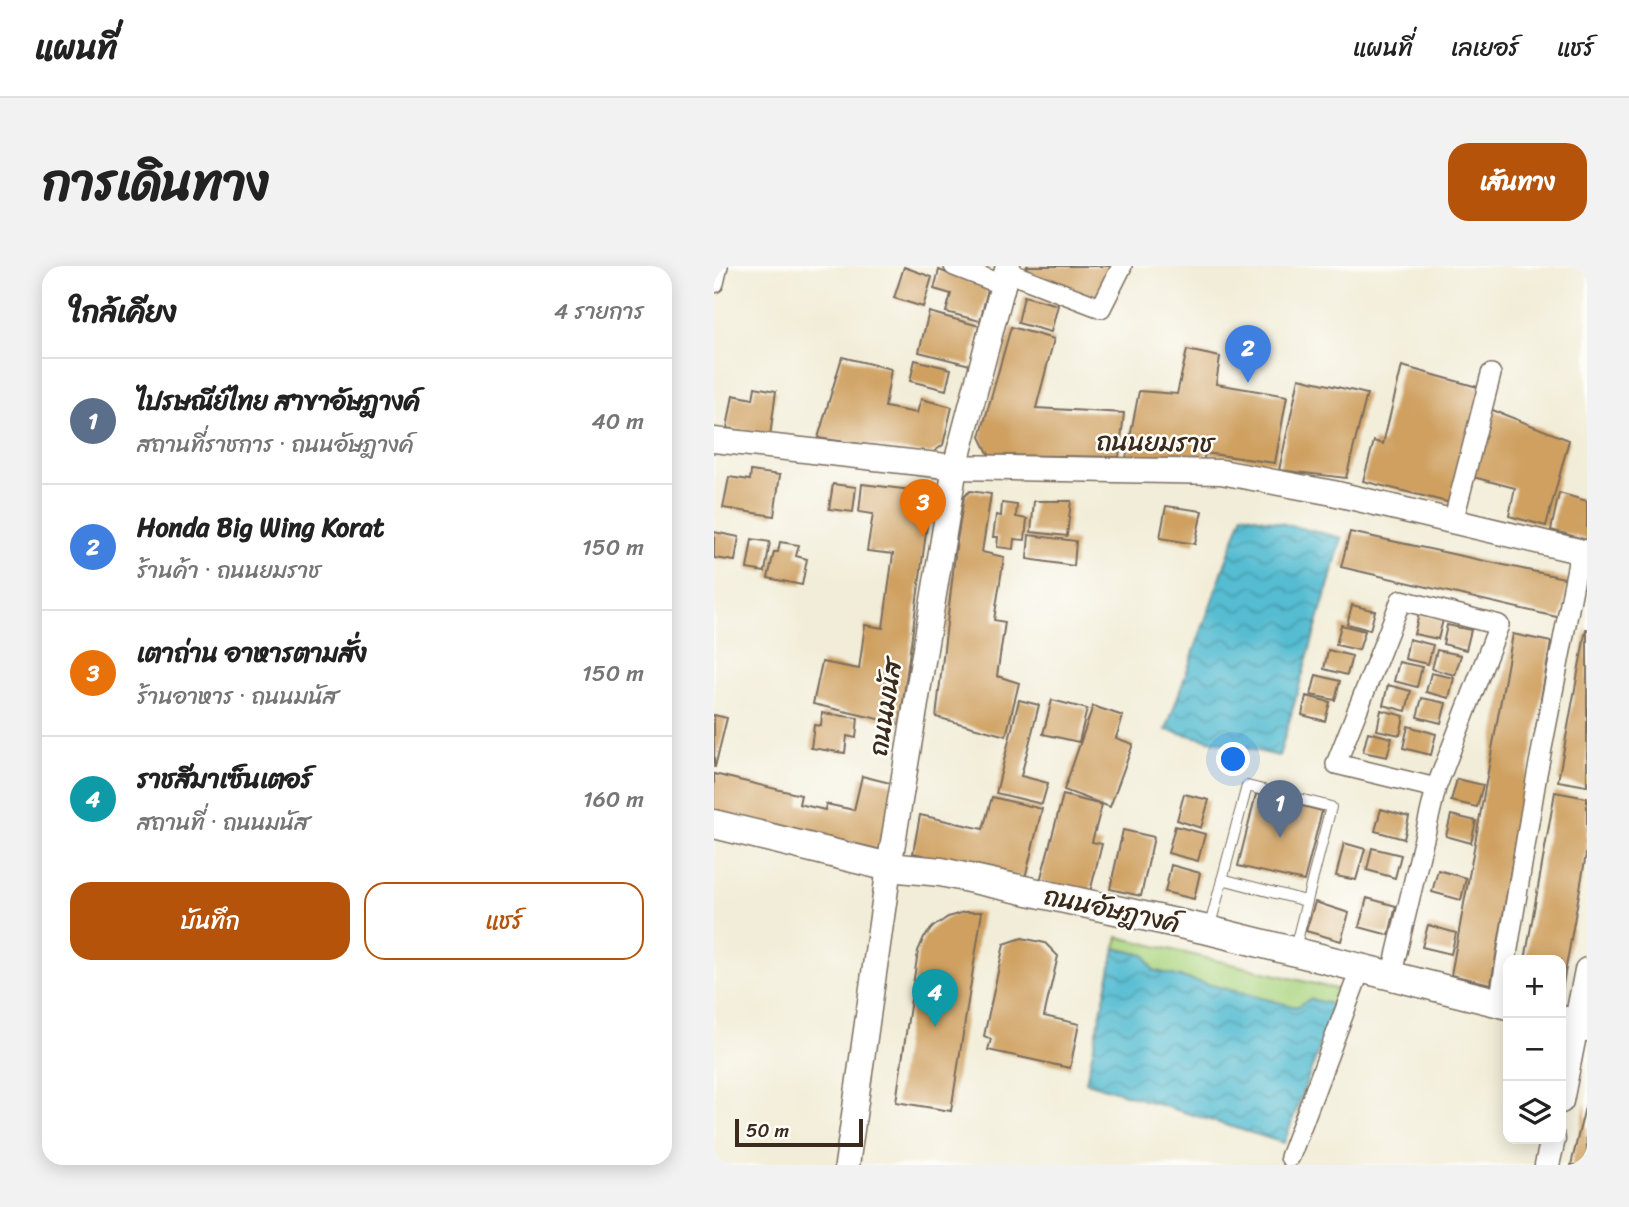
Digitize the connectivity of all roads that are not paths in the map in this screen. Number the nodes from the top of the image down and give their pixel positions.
1 (718, 266) edge
2 (954, 266) edge
3 (1122, 266) edge
4 (1006, 274) edge
5 (714, 283) edge
6 (1491, 374) dead end
7 (715, 443) edge
8 (955, 467) junction
9 (1453, 522) junction
10 (1583, 553) edge
11 (1436, 788) junction
12 (714, 824) edge
13 (889, 867) junction
14 (1222, 878) junction
15 (1307, 901) junction
16 (1208, 930) junction
17 (1294, 952) junction
18 (1511, 955) edge
19 (1360, 970) junction
20 (1587, 970) edge
21 (1391, 977) junction
22 (1503, 1004) edge
23 (1575, 1024) edge
24 (1565, 1081) edge
25 (1552, 1144) edge
26 (1290, 1157) dead end
27 (847, 1165) edge
28 (1548, 1165) edge

1 - 5 street
2 - 4 street
3 - 4 street
4 - 8 street, ถนนมนัส
6 - 9 street
7 - 8 street, ถนนยมราช
8 - 9 street, ถนนยมราช
8 - 13 street, ถนนมนัส
9 - 10 street, ถนนยมราช
10 - 18 street
11 - 11 street
11 - 21 street
12 - 13 main road, ถนนอัษฎางค์
13 - 16 main road, ถนนอัษฎางค์
13 - 27 street, ถนนมนัส
14 - 15 lane
14 - 15 lane
14 - 16 lane
15 - 17 lane
16 - 17 main road, ถนนอัษฎางค์
17 - 19 main road, ถนนอัษฎางค์
19 - 21 main road, ถนนอัษฎางค์
19 - 26 street
20 - 23 street
21 - 22 main road, ถนนอัษฎางค์
23 - 24 street
25 - 28 street

